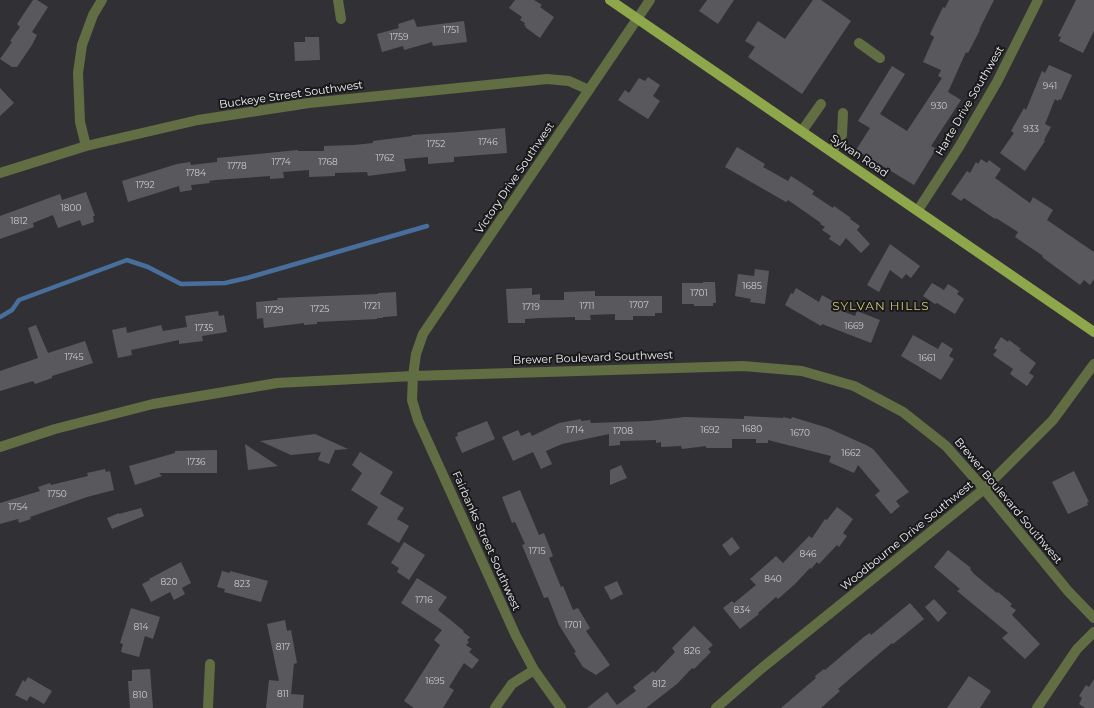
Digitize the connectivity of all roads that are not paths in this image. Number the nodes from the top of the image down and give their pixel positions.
1 (102, 0) edge
2 (338, 0) edge
3 (610, 0) edge
4 (650, 0) edge
5 (1038, 0) edge
6 (637, 18) junction
7 (341, 19) dead end
8 (859, 43) dead end
9 (880, 58) dead end
10 (589, 90) junction
11 (822, 104) dead end
12 (843, 113) dead end
13 (802, 131) junction
14 (86, 146) junction
15 (832, 152) junction
16 (0, 173) edge
17 (918, 210) junction
18 (1094, 332) edge
19 (1094, 364) edge
20 (413, 376) junction
21 (0, 447) edge
22 (984, 489) junction
23 (1094, 618) edge
24 (1094, 632) edge
25 (210, 664) dead end
26 (534, 670) junction
27 (208, 708) edge
28 (495, 708) edge
29 (561, 708) edge
30 (716, 708) edge
31 (1037, 708) edge

1 - 14 street
2 - 7 street
3 - 6 main road, Sylvan Road
4 - 6 street, Victory Drive Southwest
5 - 17 street, Harte Drive Southwest
6 - 10 street, Victory Drive Southwest
6 - 13 main road, Sylvan Road
8 - 9 street
10 - 14 street, Buckeye Street Southwest
10 - 20 street, Victory Drive Southwest
11 - 13 street
12 - 15 street
13 - 15 main road, Sylvan Road
14 - 16 street, Buckeye Street Southwest
15 - 17 main road, Sylvan Road
17 - 18 main road, Sylvan Road
19 - 22 street, Woodbourne Drive Southwest
20 - 21 street, Brewer Boulevard Southwest
20 - 22 street, Brewer Boulevard Southwest
20 - 26 street, Fairbanks Street Southwest
22 - 23 street, Brewer Boulevard Southwest
22 - 30 street, Woodbourne Drive Southwest
24 - 31 street
25 - 27 street
26 - 28 street
26 - 29 street, Fairbanks Street Southwest

